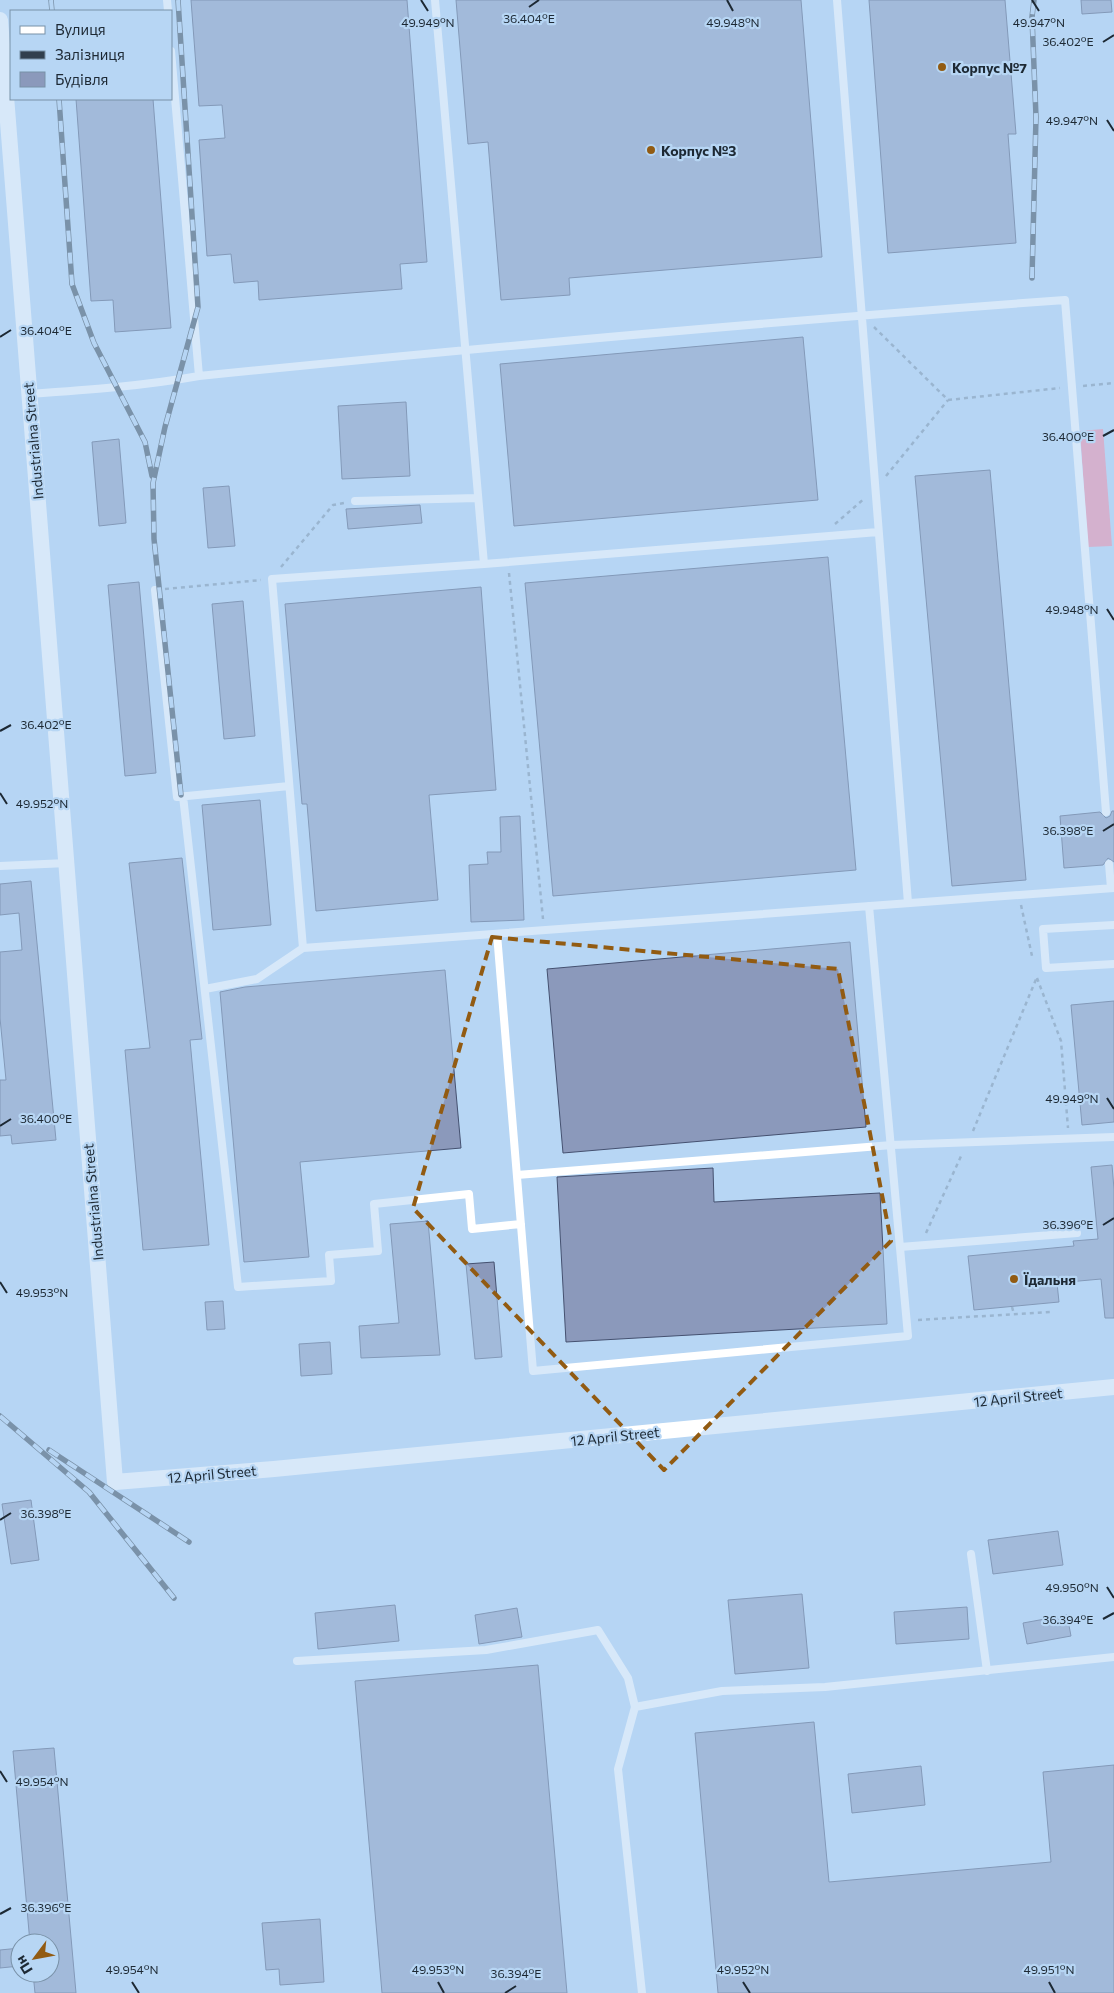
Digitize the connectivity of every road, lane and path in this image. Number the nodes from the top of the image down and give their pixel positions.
1 (435, 0) edge
2 (837, 0) edge
3 (0, 20) edge
4 (172, 63) edge
5 (860, 314) junction
6 (464, 349) junction
7 (199, 376) junction
8 (1114, 383) edge
9 (1072, 387) junction
10 (30, 394) junction
11 (478, 498) junction
12 (355, 501) joint
13 (878, 532) junction
14 (508, 562) junction
15 (484, 564) junction
16 (272, 579) junction
17 (155, 590) joint
18 (289, 786) junction
19 (183, 796) junction
20 (1106, 812) dead end
21 (67, 863) junction
22 (1109, 864) dead end
23 (0, 866) edge
24 (1113, 888) edge
25 (1019, 896) junction
26 (908, 903) junction
27 (869, 906) junction
28 (1114, 925) edge
29 (544, 930) junction
30 (497, 934) junction
31 (303, 948) junction
32 (1033, 959) dead end
33 (1114, 964) edge
34 (1035, 968) dead end
35 (1037, 978) junction
36 (204, 989) junction
37 (1114, 1137) edge
38 (1069, 1140) junction
39 (967, 1143) junction
40 (892, 1145) junction
41 (516, 1175) junction
42 (521, 1224) junction
43 (1077, 1233) dead end
44 (920, 1246) junction
45 (900, 1247) junction
46 (1012, 1307) dead end
47 (1050, 1312) dead end
48 (1014, 1314) junction
49 (907, 1321) junction
50 (1114, 1388) edge
51 (115, 1482) joint
52 (970, 1554) dead end
53 (1114, 1657) edge
54 (297, 1661) dead end
55 (987, 1671) junction
56 (635, 1707) junction
57 (642, 1993) edge

1 - 6 lane
2 - 5 lane
3 - 10 street, Industrialna Street
4 - 7 lane
5 - 6 lane
5 - 9 path
5 - 9 lane
5 - 13 lane
6 - 7 lane
6 - 11 lane
7 - 10 lane
8 - 9 path
9 - 20 lane
10 - 21 street, Industrialna Street
11 - 12 lane
11 - 15 lane
12 - 16 path
13 - 14 lane
13 - 26 lane
14 - 15 lane
14 - 29 path
15 - 16 lane
16 - 17 path
16 - 18 lane
17 - 19 lane
18 - 19 lane
18 - 31 lane
19 - 36 lane
21 - 23 lane
21 - 51 street, Industrialna Street
22 - 24 lane
24 - 25 lane
25 - 26 lane
25 - 32 path
26 - 27 lane
27 - 29 lane
27 - 40 lane
28 - 33 lane
29 - 30 lane
30 - 31 lane
30 - 41 lane
31 - 36 lane
34 - 35 path
35 - 38 path
35 - 39 path
36 - 42 lane
37 - 38 lane
38 - 39 lane
39 - 40 lane
39 - 44 path
40 - 41 lane
40 - 45 lane
41 - 42 lane
42 - 49 lane
43 - 44 lane
44 - 45 lane
45 - 49 lane
46 - 48 path
47 - 48 path
48 - 49 path
50 - 51 street, 12 April Street
52 - 55 lane
53 - 55 lane
54 - 56 lane
55 - 56 lane
56 - 57 lane

